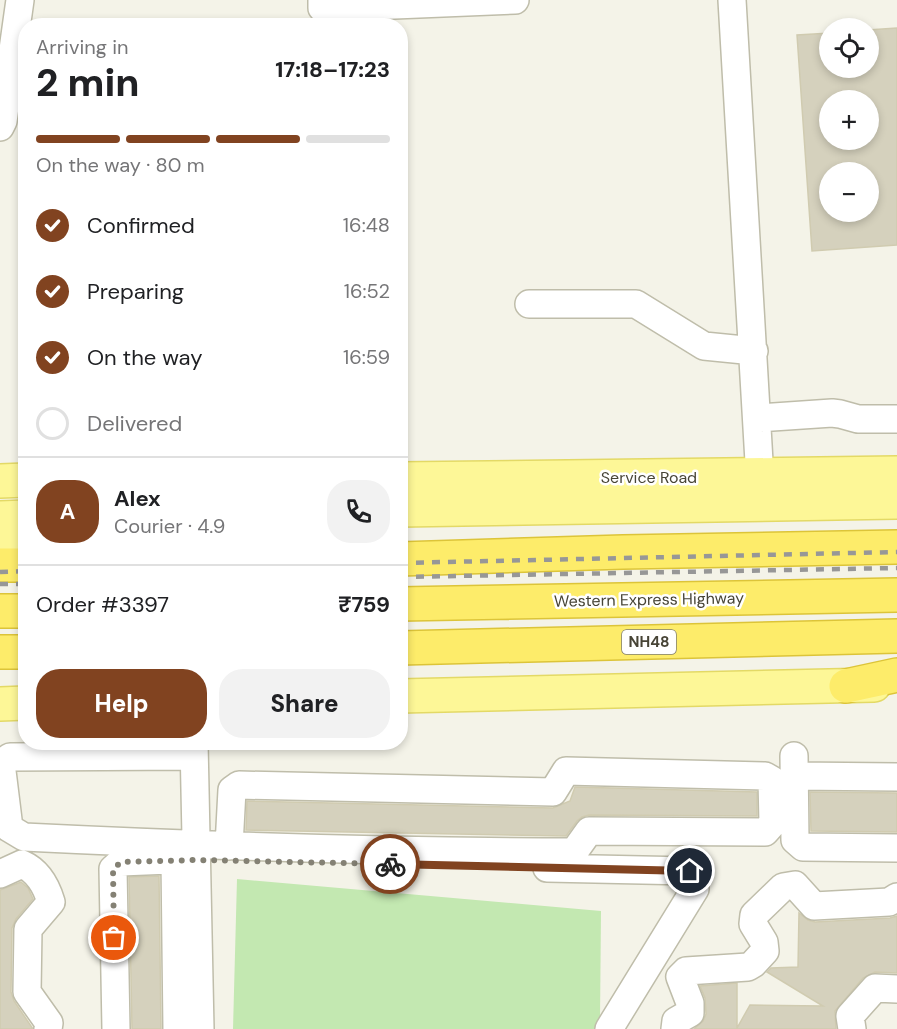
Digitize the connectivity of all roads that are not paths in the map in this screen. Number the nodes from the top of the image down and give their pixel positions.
1 (20, 0) edge
2 (507, 0) edge
3 (515, 0) edge
4 (732, 0) edge
5 (331, 8) edge
6 (0, 127) edge
7 (529, 304) dead end
8 (753, 351) junction
9 (757, 418) junction
10 (897, 419) edge
11 (897, 473) edge
12 (408, 479) edge
13 (18, 480) edge
14 (0, 481) edge
15 (761, 490) junction
16 (649, 491) junction
17 (897, 502) edge
18 (408, 509) edge
19 (18, 517) edge
20 (0, 518) edge
21 (897, 532) edge
22 (408, 543) edge
23 (897, 547) edge
24 (18, 548) edge
25 (0, 549) edge
26 (408, 559) edge
27 (0, 565) edge
28 (18, 565) edge
29 (897, 595) edge
30 (408, 604) edge
31 (18, 610) edge
32 (0, 611) edge
33 (897, 636) edge
34 (408, 648) edge
35 (0, 652) edge
36 (18, 652) edge
37 (897, 675) edge
38 (897, 685) edge
39 (846, 686) junction
40 (408, 696) edge
41 (18, 703) edge
42 (0, 704) edge
43 (171, 750) edge
44 (194, 750) edge
45 (897, 777) edge
46 (229, 846) junction
47 (897, 848) edge
48 (189, 855) junction
49 (0, 874) edge
50 (897, 897) edge
51 (897, 989) edge
52 (48, 1029) edge
53 (116, 1029) edge
54 (177, 1029) edge
55 (200, 1029) edge
56 (609, 1029) edge
57 (675, 1029) edge
58 (852, 1029) edge

1 - 6 street
2 - 3 street
2 - 5 street
4 - 8 street
7 - 8 street
8 - 9 street
9 - 10 street
9 - 15 street
11 - 15 main road, Service Road
12 - 16 main road, Service Road
13 - 14 main road
15 - 16 main road, Service Road
15 - 17 main road
16 - 18 main road
19 - 20 main road
21 - 22 main road
23 - 26 highway
24 - 25 main road
27 - 28 highway
29 - 30 highway, Western Express Highway
31 - 32 highway
33 - 34 highway, NH48
35 - 36 highway
37 - 39 highway
38 - 39 main road
39 - 40 main road
41 - 42 main road
43 - 48 street
44 - 48 street
45 - 47 street
46 - 46 street
46 - 48 street
48 - 53 street
48 - 54 street
48 - 55 street
48 - 56 street
49 - 52 street
50 - 57 street
51 - 58 street

